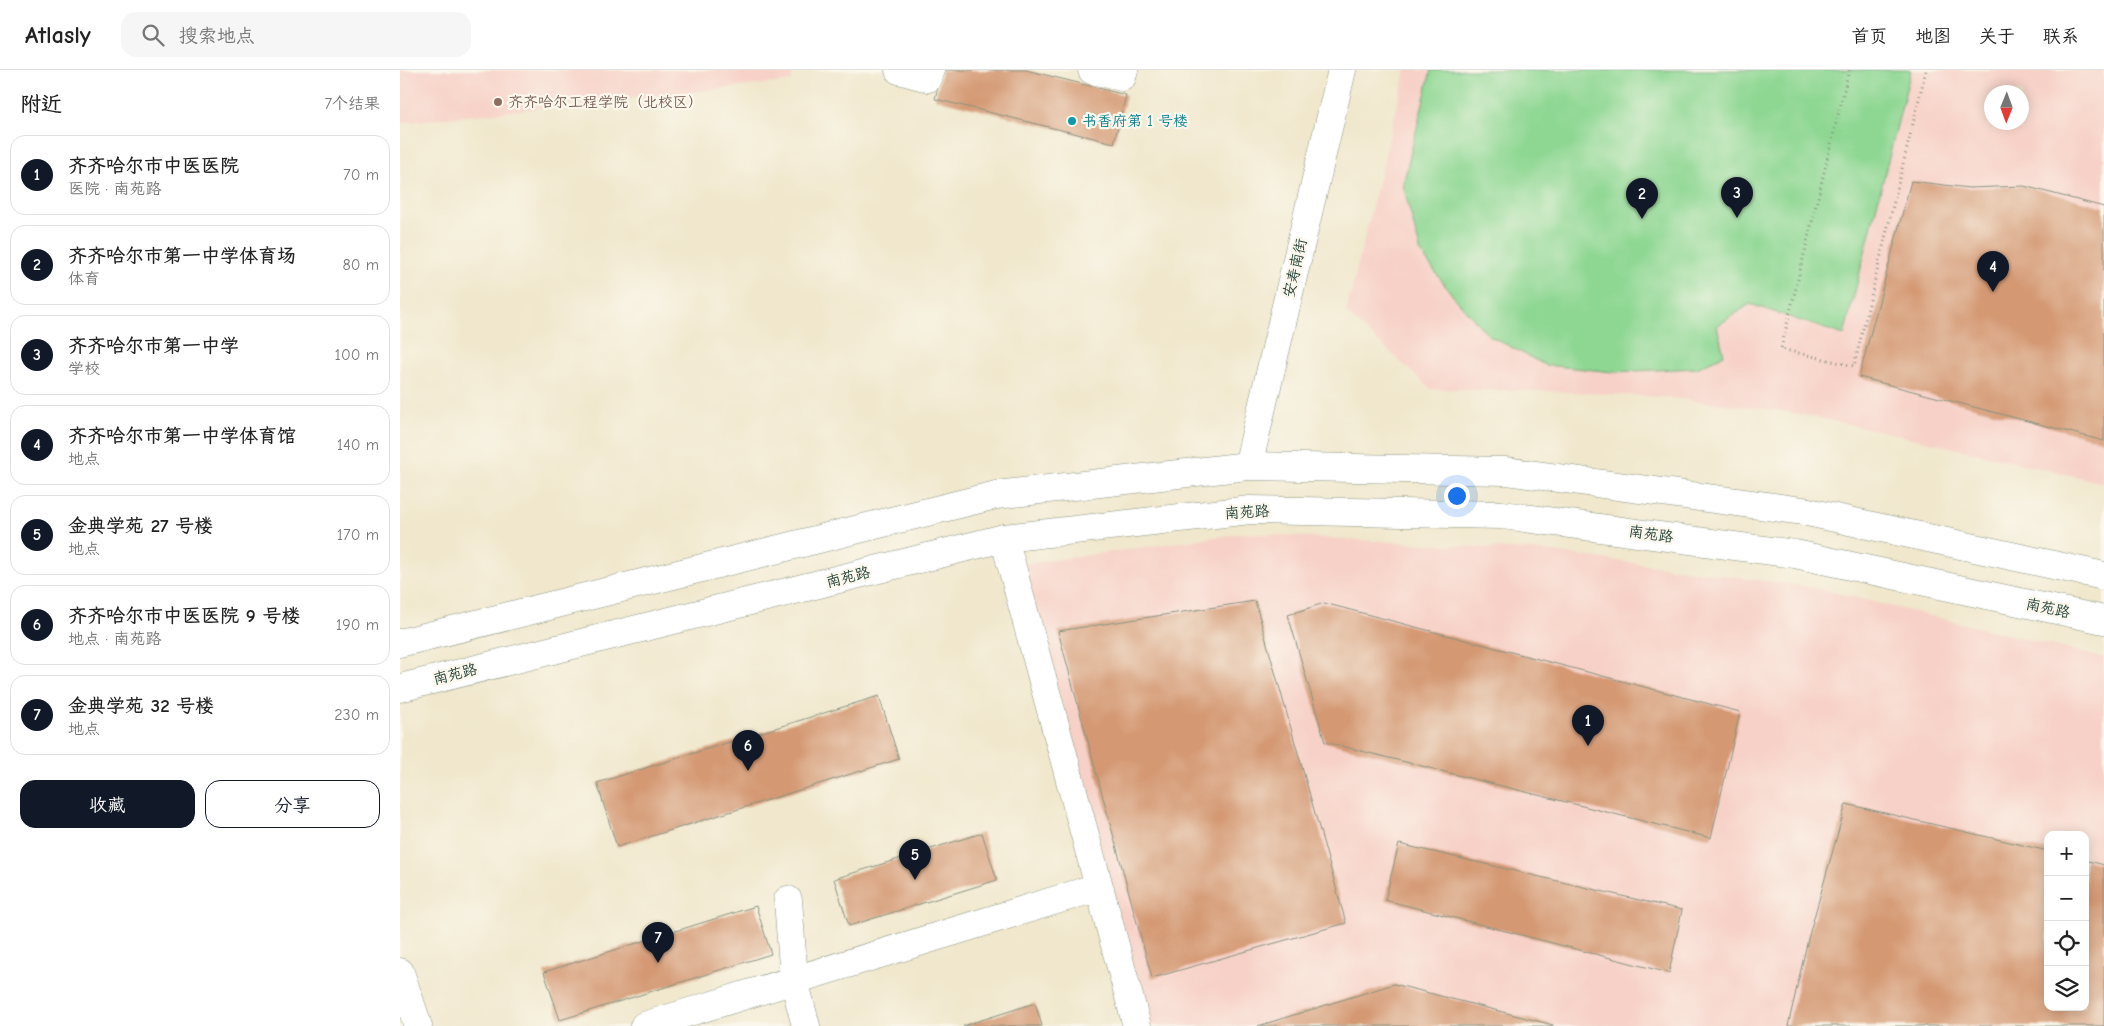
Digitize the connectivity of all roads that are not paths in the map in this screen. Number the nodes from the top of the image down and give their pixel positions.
1 (898, 70) edge
2 (930, 70) edge
3 (1092, 70) edge
4 (1124, 70) edge
5 (1342, 70) edge
6 (1248, 466) junction
7 (1004, 538) junction
8 (2104, 576) edge
9 (2104, 620) edge
10 (400, 643) edge
11 (400, 688) edge
12 (1099, 887) junction
13 (788, 900) dead end
14 (400, 972) edge
15 (794, 980) junction
16 (418, 1026) edge
17 (644, 1026) edge
18 (806, 1026) edge
19 (1137, 1026) edge

1 - 2 main road
3 - 4 main road
5 - 6 main road, 安寿南街
6 - 8 main road
6 - 10 main road
7 - 9 main road, 南苑路
7 - 11 main road, 南苑路
7 - 12 main road
12 - 15 main road
12 - 19 main road
13 - 15 main road
14 - 16 main road
15 - 17 main road
15 - 18 main road

